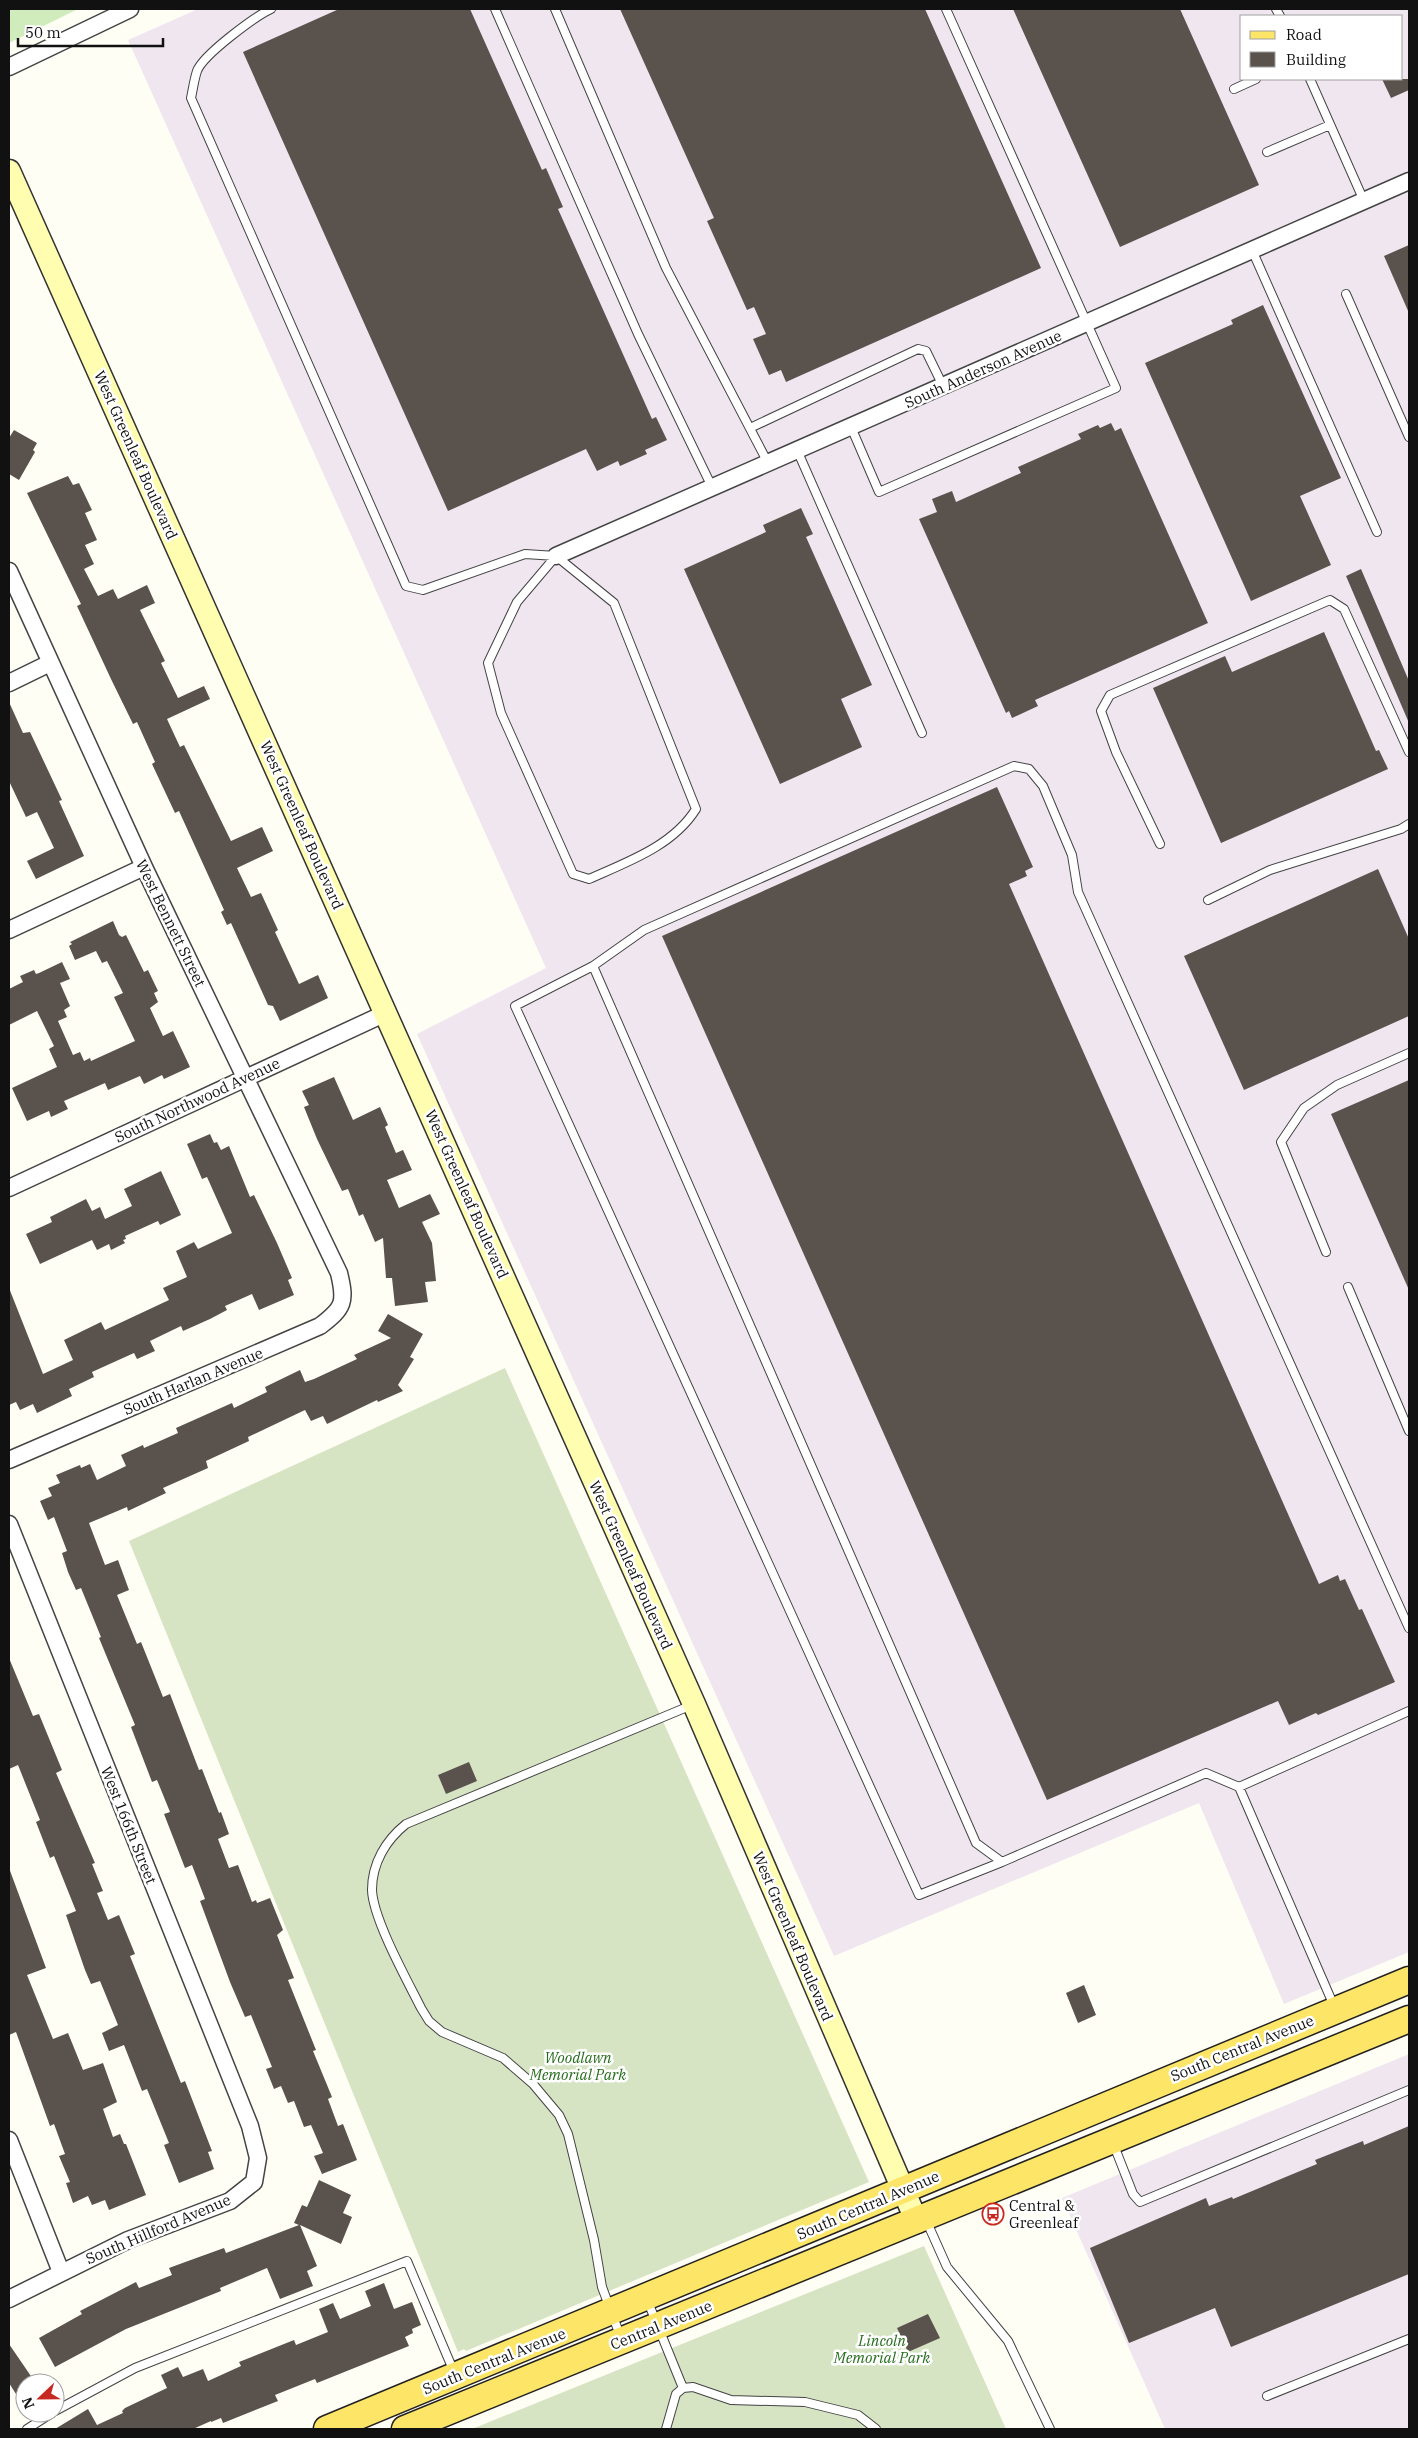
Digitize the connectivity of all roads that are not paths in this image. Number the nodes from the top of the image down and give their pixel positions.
1 (130, 9) edge
2 (271, 9) edge
3 (496, 9) edge
4 (554, 9) edge
5 (946, 9) edge
6 (9, 67) edge
7 (1254, 80) edge
8 (1310, 80) edge
9 (1234, 89) dead end
10 (1330, 125) junction
11 (1267, 152) dead end
12 (9, 171) edge
13 (1409, 181) edge
14 (1364, 201) junction
15 (1252, 250) junction
16 (1346, 294) dead end
17 (1086, 324) junction
18 (943, 386) junction
19 (851, 427) junction
20 (750, 428) junction
21 (1409, 437) edge
22 (797, 450) junction
23 (768, 463) junction
24 (712, 487) junction
25 (1377, 532) dead end
26 (556, 556) junction
27 (9, 571) edge
28 (50, 663) junction
29 (9, 683) edge
30 (922, 733) dead end
31 (1409, 752) edge
32 (1409, 824) edge
33 (1160, 844) dead end
34 (144, 867) junction
35 (1208, 900) dead end
36 (9, 930) edge
37 (593, 966) junction
38 (386, 1013) junction
39 (1409, 1054) edge
40 (247, 1077) junction
41 (9, 1188) edge
42 (1326, 1252) dead end
43 (339, 1273) joint
44 (1348, 1286) dead end
45 (1409, 1431) edge
46 (9, 1460) edge
47 (9, 1524) edge
48 (1409, 1628) edge
49 (694, 1704) junction
50 (1409, 1711) edge
51 (1239, 1787) junction
52 (1002, 1862) junction
53 (1409, 1980) edge
54 (1336, 2010) junction
55 (1409, 2019) edge
56 (1409, 2090) edge
57 (250, 2126) joint
58 (9, 2140) edge
59 (1112, 2141) junction
60 (904, 2190) junction
61 (921, 2220) junction
62 (61, 2272) junction
63 (646, 2298) junction
64 (9, 2299) edge
65 (611, 2312) junction
66 (658, 2326) junction
67 (1409, 2339) edge
68 (622, 2341) junction
69 (456, 2377) junction
70 (684, 2388) junction
71 (1268, 2396) dead end
72 (65, 2406) edge
73 (327, 2429) edge
74 (405, 2429) edge
75 (666, 2429) edge
76 (876, 2429) edge
77 (1050, 2429) edge

1 - 6 street
2 - 26 lane
3 - 24 lane
4 - 20 lane
5 - 17 lane
7 - 9 lane
8 - 10 lane
10 - 11 lane
10 - 14 lane
12 - 38 street, West Greenleaf Boulevard
13 - 14 street, South Anderson Avenue
14 - 15 street, South Anderson Avenue
15 - 17 street, South Anderson Avenue
15 - 25 lane
16 - 21 lane
17 - 18 street, South Anderson Avenue
17 - 19 lane
18 - 19 street, South Anderson Avenue
18 - 20 lane
19 - 22 street, South Anderson Avenue
20 - 23 lane
22 - 23 street, South Anderson Avenue
22 - 30 lane
23 - 24 street, South Anderson Avenue
24 - 26 street, South Anderson Avenue
26 - 26 lane
27 - 28 street, West Bennett Street
28 - 29 street
28 - 34 street, West Bennett Street
31 - 33 lane
32 - 35 lane
34 - 36 street
34 - 40 street, West Bennett Street
37 - 48 lane
37 - 52 lane
37 - 52 lane
38 - 40 street, South Northwood Avenue
38 - 49 street, West Greenleaf Boulevard
39 - 42 lane
40 - 41 street, South Northwood Avenue
40 - 43 street, West Bennett Street
43 - 46 street, South Harlan Avenue
44 - 45 lane
47 - 57 street, West 166th Street
49 - 60 street, West Greenleaf Boulevard
49 - 65 lane
50 - 51 lane
51 - 52 lane
51 - 54 lane
53 - 54 main road, South Central Avenue
54 - 60 main road, South Central Avenue
55 - 59 main road
56 - 59 lane
57 - 62 street, South Hillford Avenue
58 - 62 street
59 - 61 main road
60 - 61 street, West Greenleaf Boulevard
60 - 63 main road, South Central Avenue
61 - 66 main road, Central Avenue
61 - 77 lane
62 - 64 street, South Hillford Avenue
63 - 65 main road, South Central Avenue
63 - 66 lane
65 - 68 lane
65 - 69 main road, South Central Avenue
66 - 68 main road, Central Avenue
66 - 70 lane
67 - 71 lane
68 - 74 main road, Central Avenue
69 - 72 lane
69 - 73 main road, South Central Avenue
70 - 75 lane
70 - 76 lane

